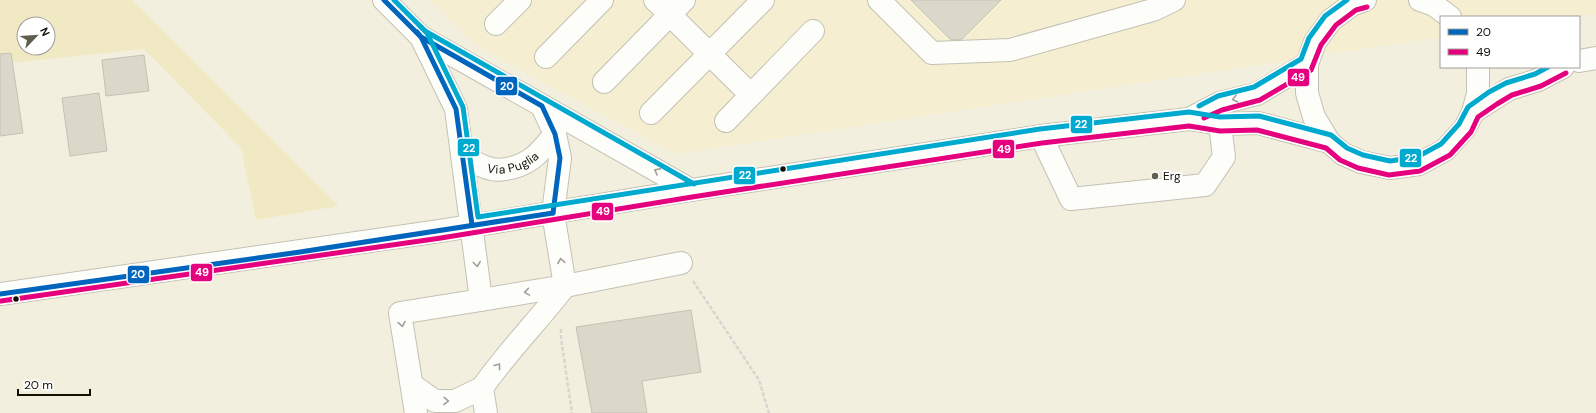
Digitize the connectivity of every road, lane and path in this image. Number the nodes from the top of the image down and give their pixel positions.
1 (384, 0) edge
2 (520, 0) edge
3 (602, 0) edge
4 (762, 0) edge
5 (879, 0) edge
6 (1174, 0) edge
7 (1365, 0) edge
8 (1420, 0) edge
9 (670, 5) edge
10 (1449, 16) edge
11 (496, 24) dead end
12 (813, 31) dead end
13 (421, 36) junction
14 (709, 54) junction
15 (546, 57) dead end
16 (1596, 58) edge
17 (1580, 61) edge
18 (1307, 64) junction
19 (1478, 68) edge
20 (1561, 68) edge
21 (604, 82) dead end
22 (751, 95) junction
23 (542, 106) junction
24 (1473, 112) junction
25 (651, 113) dead end
26 (1189, 119) junction
27 (726, 121) dead end
28 (1220, 124) junction
29 (554, 134) junction
30 (1041, 136) junction
31 (1329, 142) junction
32 (463, 156) junction
33 (691, 190) junction
34 (553, 213) junction
35 (472, 225) junction
36 (681, 263) joint
37 (565, 286) junction
38 (0, 294) edge
39 (481, 300) junction
40 (562, 323) dead end
41 (412, 385) junction
42 (482, 388) junction
43 (416, 413) edge
44 (486, 413) edge
45 (572, 413) edge
46 (769, 413) edge

1 - 13 main road
2 - 11 main road
3 - 15 main road
4 - 14 main road
5 - 6 main road
7 - 18 main road
8 - 10 main road
9 - 14 main road
9 - 21 main road
12 - 22 main road
13 - 23 main road
13 - 32 main road
14 - 22 main road
14 - 25 main road
16 - 17 main road
18 -> 26 main road
18 - 31 main road
19 - 24 main road
20 - 24 main road
22 - 27 main road
23 - 29 main road
33 -> 23 main road
24 - 31 main road
26 - 28 main road
26 - 30 main road
28 - 30 main road
28 - 31 main road
29 - 32 main road, Via Puglia
29 - 34 main road
30 - 33 main road
32 - 35 main road
33 - 34 main road
34 - 35 main road
37 -> 34 main road
35 - 38 main road
35 -> 39 main road
36 - 37 main road
36 - 46 path
37 -> 39 main road
42 -> 37 main road
39 -> 41 main road
40 - 45 path
41 -> 42 main road
41 - 43 main road
42 - 44 main road

